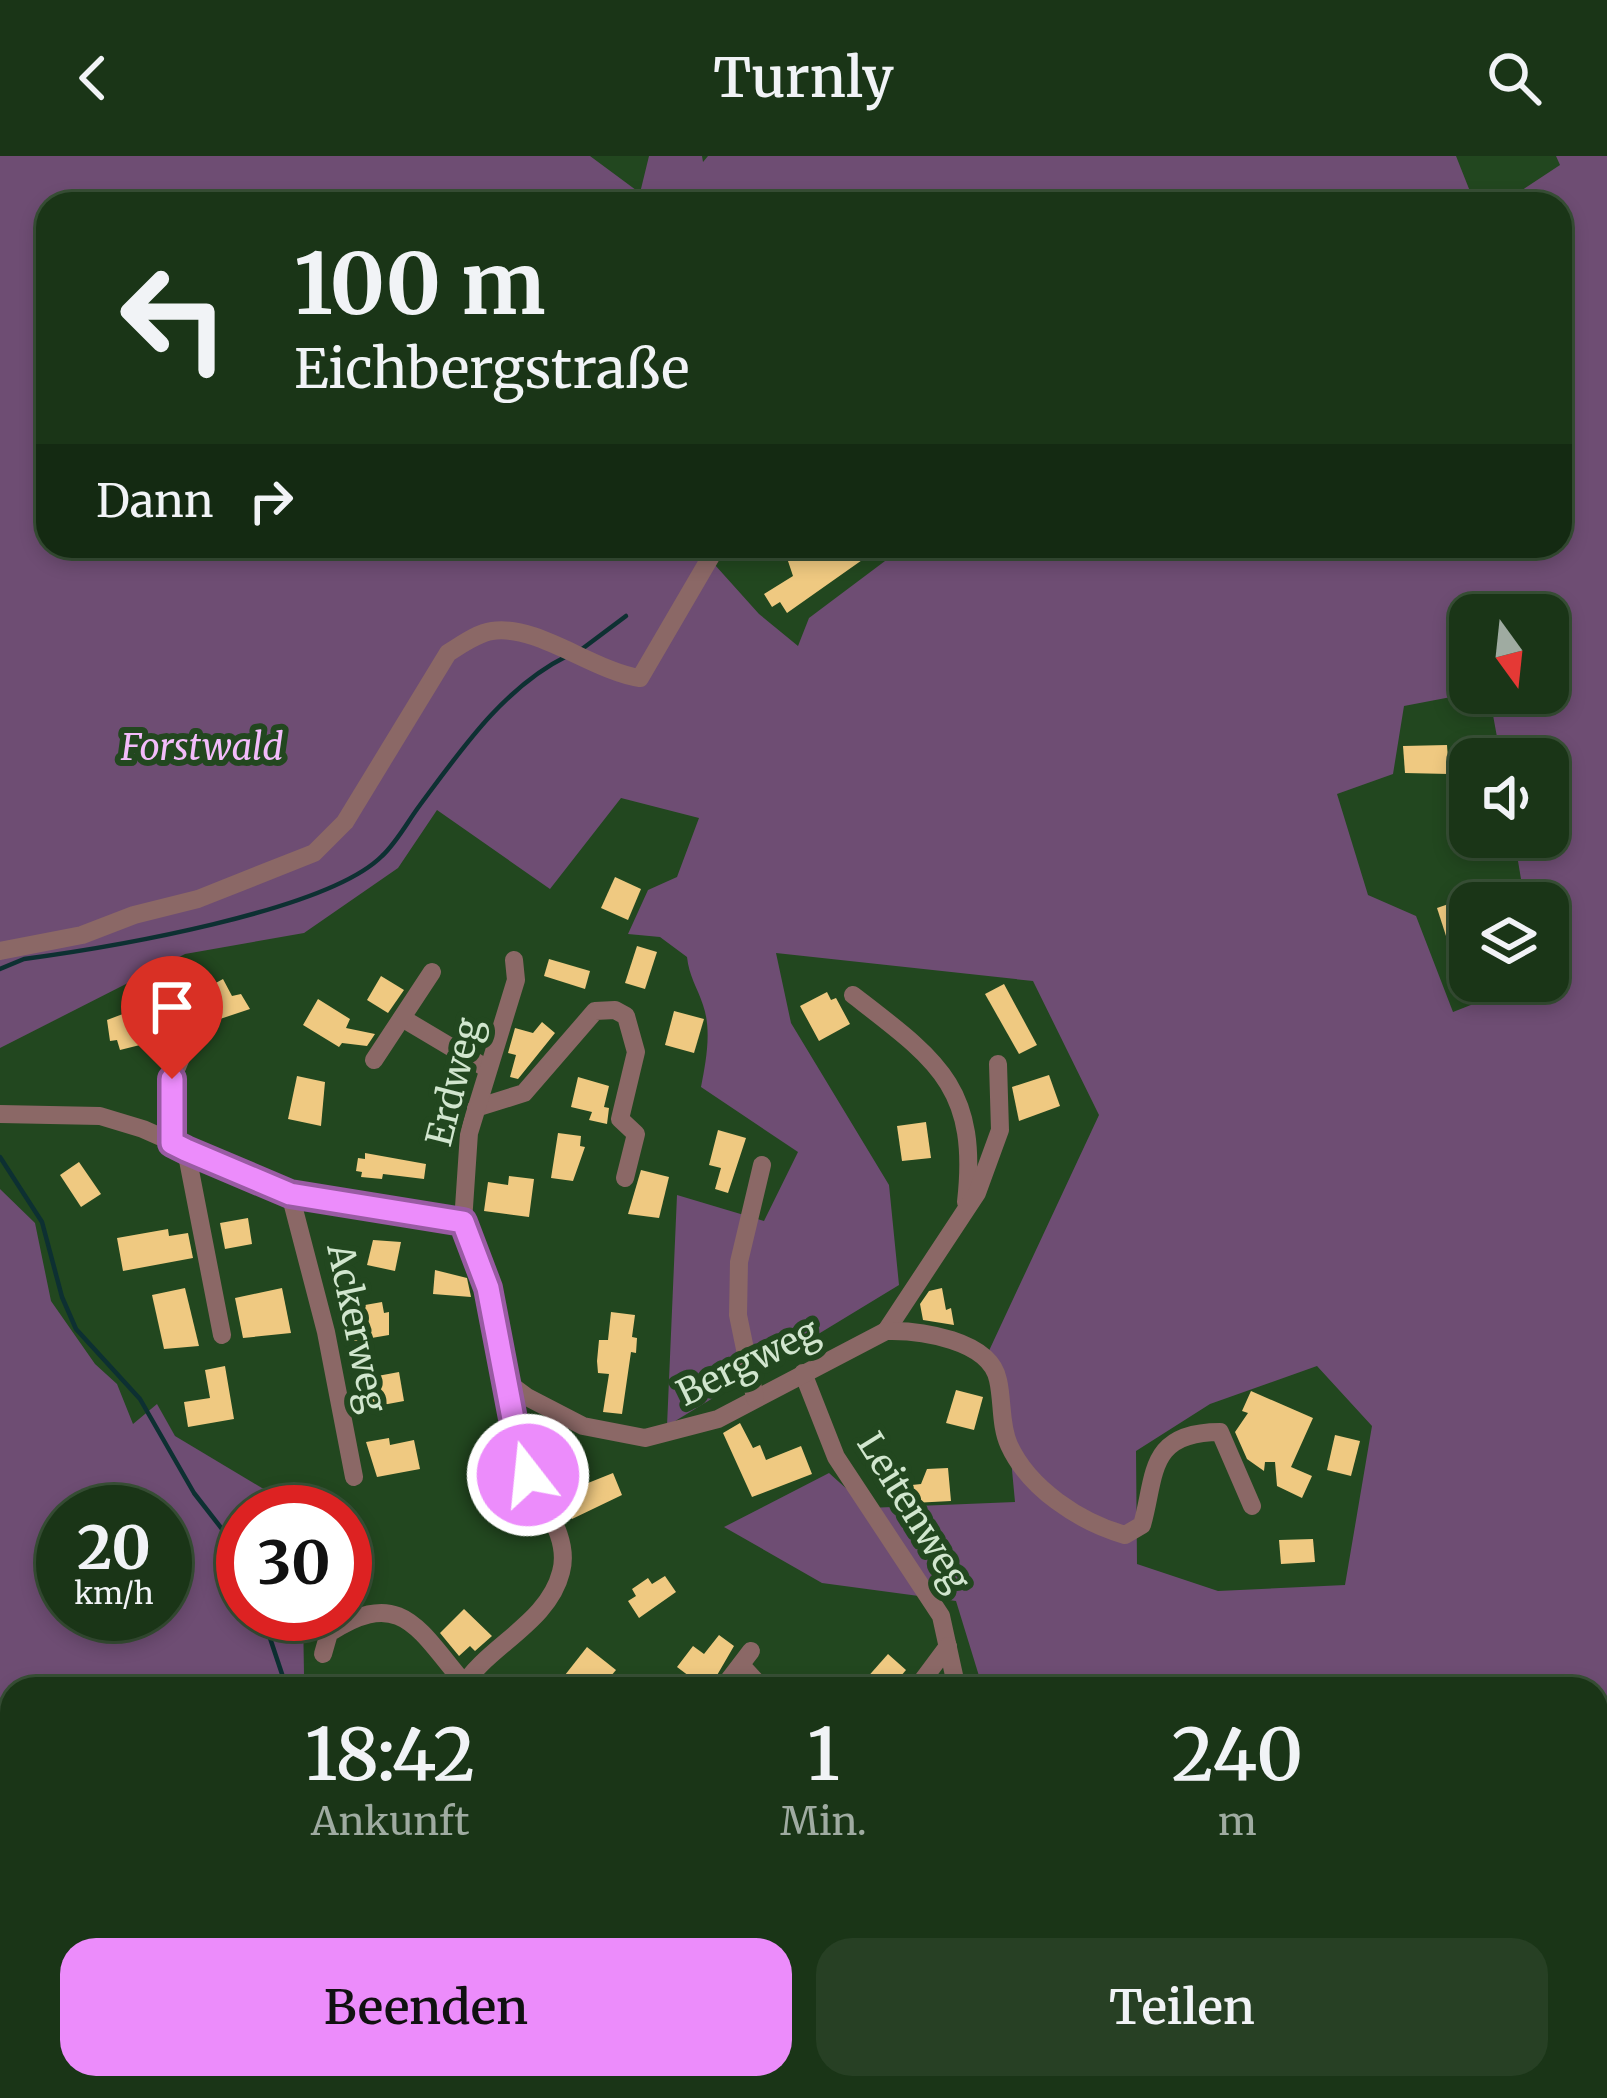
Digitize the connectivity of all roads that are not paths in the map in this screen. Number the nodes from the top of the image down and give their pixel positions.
1 (710, 558) edge
2 (0, 951) edge
3 (514, 960) dead end
4 (432, 972) dead end
5 (854, 995) dead end
6 (402, 1018) junction
7 (189, 1040) dead end
8 (374, 1060) dead end
9 (998, 1064) dead end
10 (486, 1068) junction
11 (476, 1108) junction
12 (0, 1114) edge
13 (179, 1147) junction
14 (762, 1165) dead end
15 (625, 1178) dead end
16 (290, 1194) junction
17 (964, 1219) junction
18 (463, 1222) junction
19 (886, 1331) junction
20 (222, 1335) dead end
21 (803, 1373) junction
22 (504, 1379) junction
23 (755, 1398) junction
24 (354, 1477) dead end
25 (1252, 1506) dead end
26 (948, 1646) junction
27 (323, 1654) dead end
28 (454, 1677) edge
29 (472, 1677) edge
30 (731, 1677) edge
31 (757, 1677) edge
32 (925, 1677) edge
33 (954, 1677) edge

1 - 2 street
3 - 10 street, Erdweg
4 - 6 street
5 - 17 street
6 - 8 street
6 - 10 street
7 - 13 street
9 - 17 street
10 - 11 street, Erdweg
11 - 15 street
11 - 18 street, Erdweg
12 - 13 street
13 - 16 street
13 - 20 street
14 - 23 street
16 - 18 street
16 - 24 street, Ackerweg
17 - 19 street
18 - 22 street
19 - 21 street, Bergweg
19 - 25 street
21 - 23 street, Bergweg
21 - 26 street, Leitenweg
22 - 23 street, Bergweg
22 - 29 street
26 - 32 street
26 - 33 street, Leitenweg
27 - 28 street
30 - 31 street

